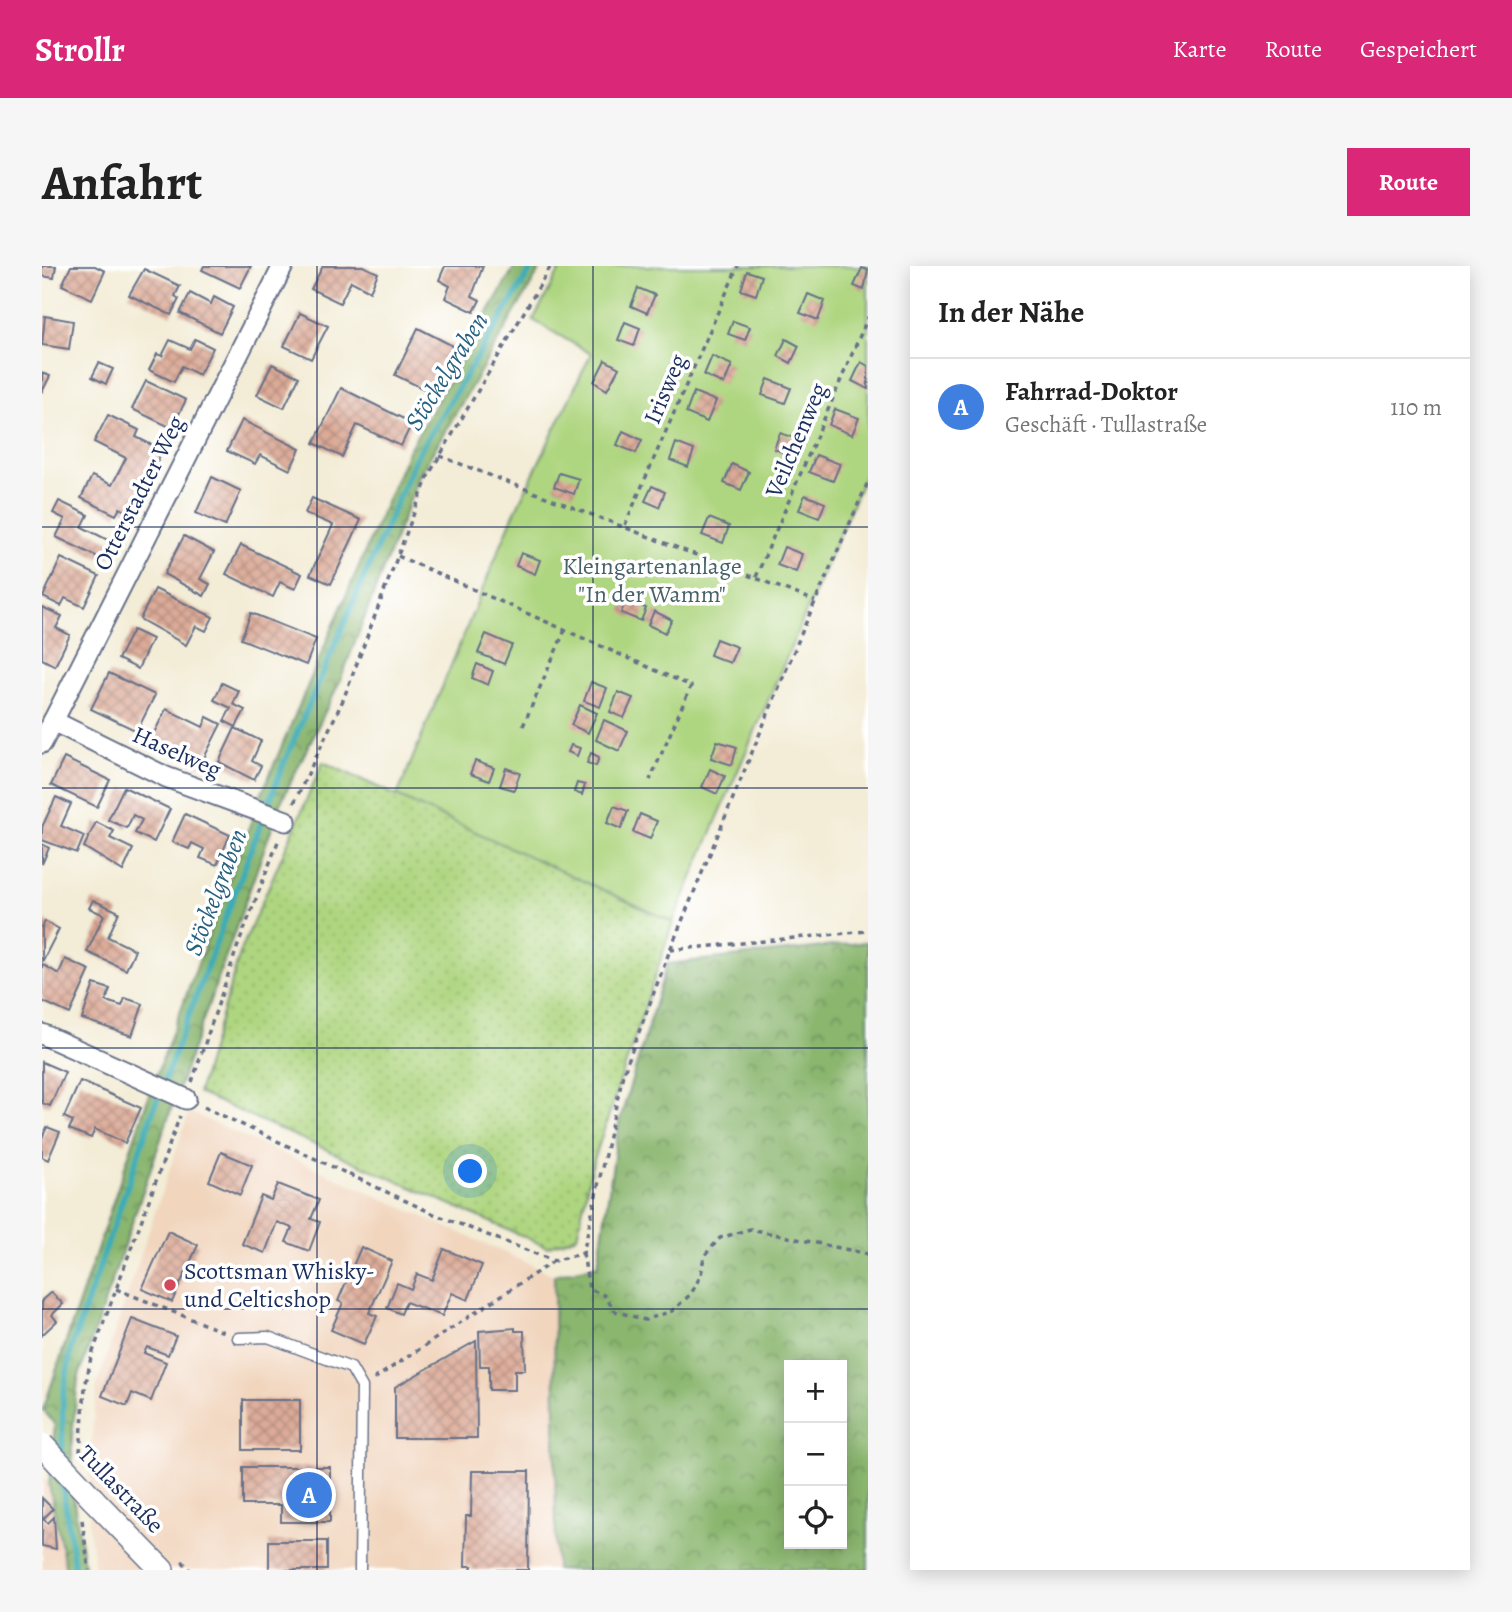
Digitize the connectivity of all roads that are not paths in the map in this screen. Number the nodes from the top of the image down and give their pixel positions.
1 (283, 266) edge
2 (53, 721) junction
3 (42, 743) edge
4 (280, 819) road end
5 (42, 1034) edge
6 (182, 1096) road end
7 (237, 1338) road end
8 (42, 1445) edge
9 (162, 1570) edge
10 (360, 1570) edge

1 - 2 street, Otterstadter Weg
2 - 3 street, Otterstadter Weg
2 - 4 street, Haselweg
5 - 6 street
7 - 10 lane
8 - 9 street, Tullastraße, bridge

